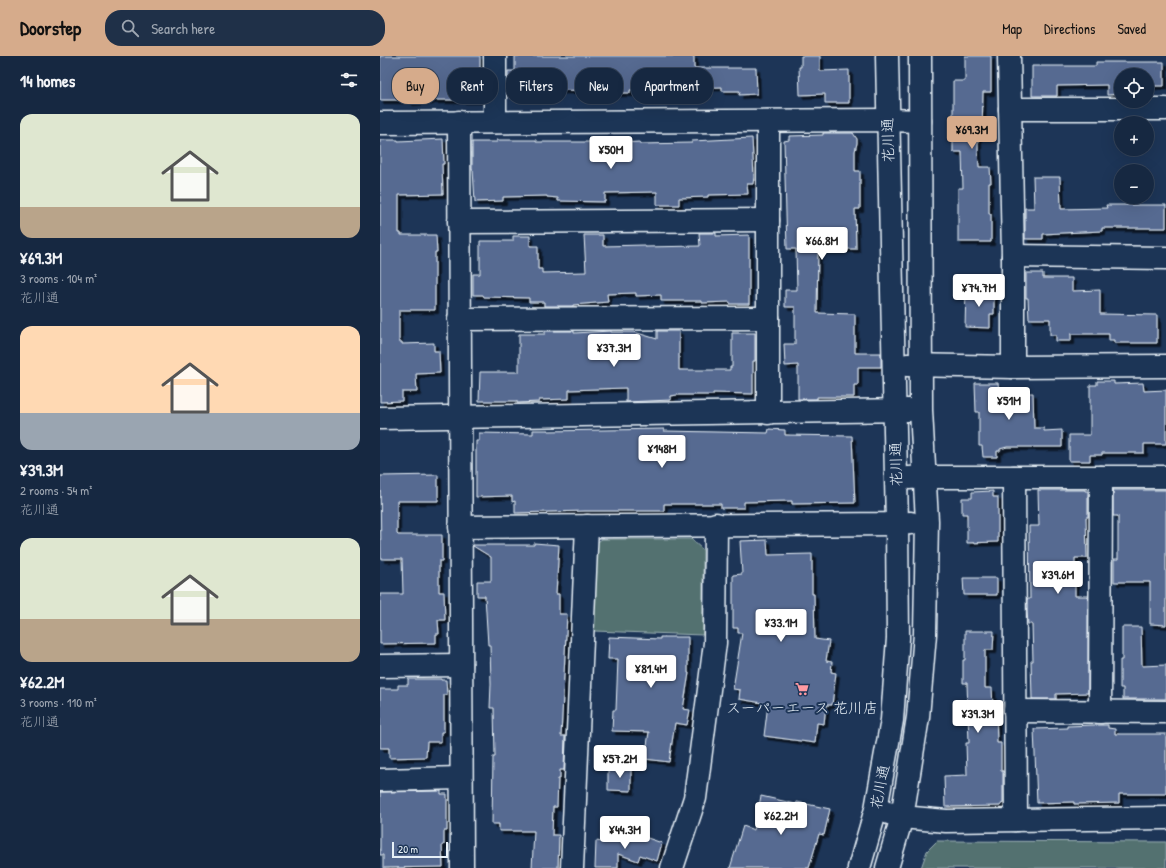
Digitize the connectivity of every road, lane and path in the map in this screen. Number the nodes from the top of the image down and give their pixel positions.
1 (495, 56) edge
2 (887, 56) edge
3 (920, 56) edge
4 (1009, 56) edge
5 (1010, 109) junction
6 (1166, 110) edge
7 (888, 120) junction
8 (768, 121) junction
9 (920, 121) junction
10 (459, 122) junction
11 (495, 122) junction
12 (380, 123) edge
13 (768, 220) junction
14 (459, 222) junction
15 (1013, 256) junction
16 (1166, 258) edge
17 (768, 318) junction
18 (460, 319) junction
19 (920, 365) junction
20 (894, 366) junction
21 (1166, 366) edge
22 (1013, 367) junction
23 (895, 410) junction
24 (921, 410) junction
25 (768, 413) junction
26 (460, 417) junction
27 (380, 418) edge
28 (924, 477) junction
29 (1014, 477) junction
30 (1101, 477) junction
31 (1166, 477) edge
32 (896, 479) junction
33 (927, 521) junction
34 (716, 524) junction
35 (898, 524) junction
36 (587, 526) junction
37 (460, 527) junction
38 (461, 665) junction
39 (380, 666) edge
40 (1015, 712) junction
41 (1100, 712) junction
42 (1166, 712) edge
43 (461, 778) junction
44 (380, 780) edge
45 (876, 809) junction
46 (902, 817) junction
47 (1166, 818) edge
48 (1016, 820) junction
49 (462, 868) edge
50 (572, 868) edge
51 (672, 868) edge
52 (859, 868) edge
53 (887, 868) edge

1 - 11 street
2 - 7 street, 花川通
3 - 9 street, 花川通
4 - 5 street
5 - 6 street
5 - 15 street
7 - 8 street
7 - 9 street
7 - 20 street, 花川通
8 - 11 street
8 - 13 street
9 - 19 street, 花川通
10 - 11 street
10 - 12 street
10 - 14 street
13 - 14 street
13 - 17 street
14 - 18 street
15 - 16 street
15 - 22 street
17 - 18 street
17 - 25 street
18 - 26 street
19 - 20 street
19 - 22 street
19 - 24 street, 花川通
20 - 23 street, 花川通
21 - 22 street
23 - 24 street
23 - 25 street
23 - 32 street, 花川通
24 - 28 street, 花川通
25 - 26 street
26 - 27 street
26 - 37 street
28 - 29 street
28 - 32 street
28 - 33 street, 花川通
29 - 30 street
29 - 40 street
30 - 31 street
30 - 41 street
32 - 35 street, 花川通
33 - 35 street
33 - 46 street, 花川通
34 - 35 street
34 - 36 street
34 - 51 street
35 - 45 street, 花川通
36 - 37 street
36 - 50 street
37 - 38 street
38 - 39 street
38 - 43 street
40 - 41 street
40 - 48 street
41 - 42 street
43 - 44 street
43 - 49 street
45 - 46 street
45 - 52 street, 花川通
46 - 48 street
46 - 53 street, 花川通
47 - 48 street

